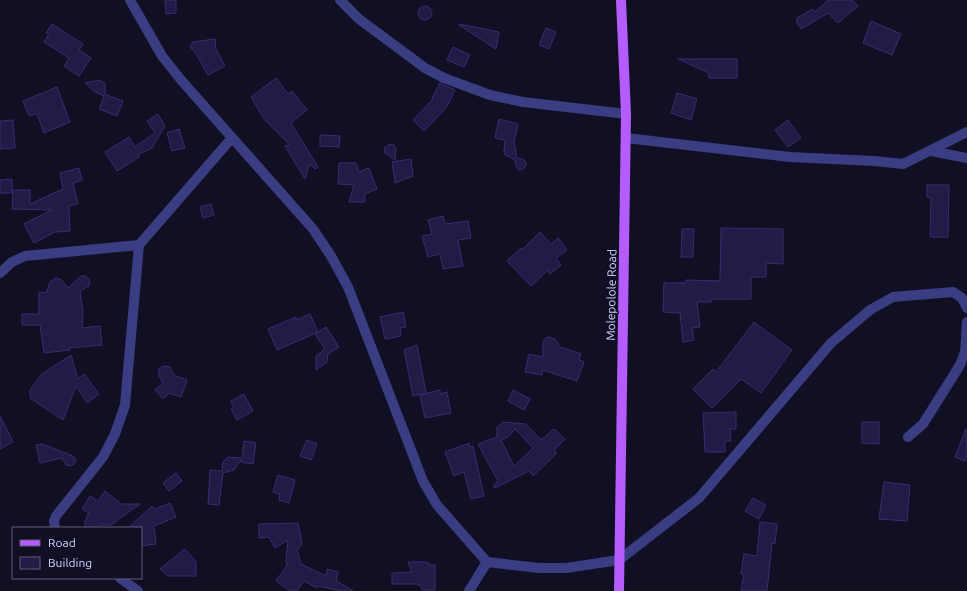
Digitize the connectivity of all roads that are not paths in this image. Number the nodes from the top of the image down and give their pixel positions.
1 (130, 0) edge
2 (340, 0) edge
3 (621, 0) edge
4 (626, 114) junction
5 (967, 132) edge
6 (231, 138) junction
7 (626, 138) junction
8 (931, 151) junction
9 (967, 158) edge
10 (139, 244) junction
11 (0, 273) edge
12 (967, 308) edge
13 (967, 322) edge
14 (908, 437) dead end
15 (55, 527) edge
16 (620, 560) junction
17 (487, 562) junction
18 (121, 579) edge
19 (138, 591) edge
20 (469, 591) edge
21 (619, 591) edge

1 - 6 street
2 - 4 street
3 - 4 main road, Molepolole Road
4 - 7 main road, Molepolole Road
5 - 8 street
6 - 10 street
6 - 17 street
7 - 8 street
7 - 16 main road, Molepolole Road
8 - 9 street
10 - 11 street
10 - 15 street
12 - 16 street
13 - 14 street
16 - 17 street
16 - 21 main road, Molepolole Road
17 - 20 street
18 - 19 street

